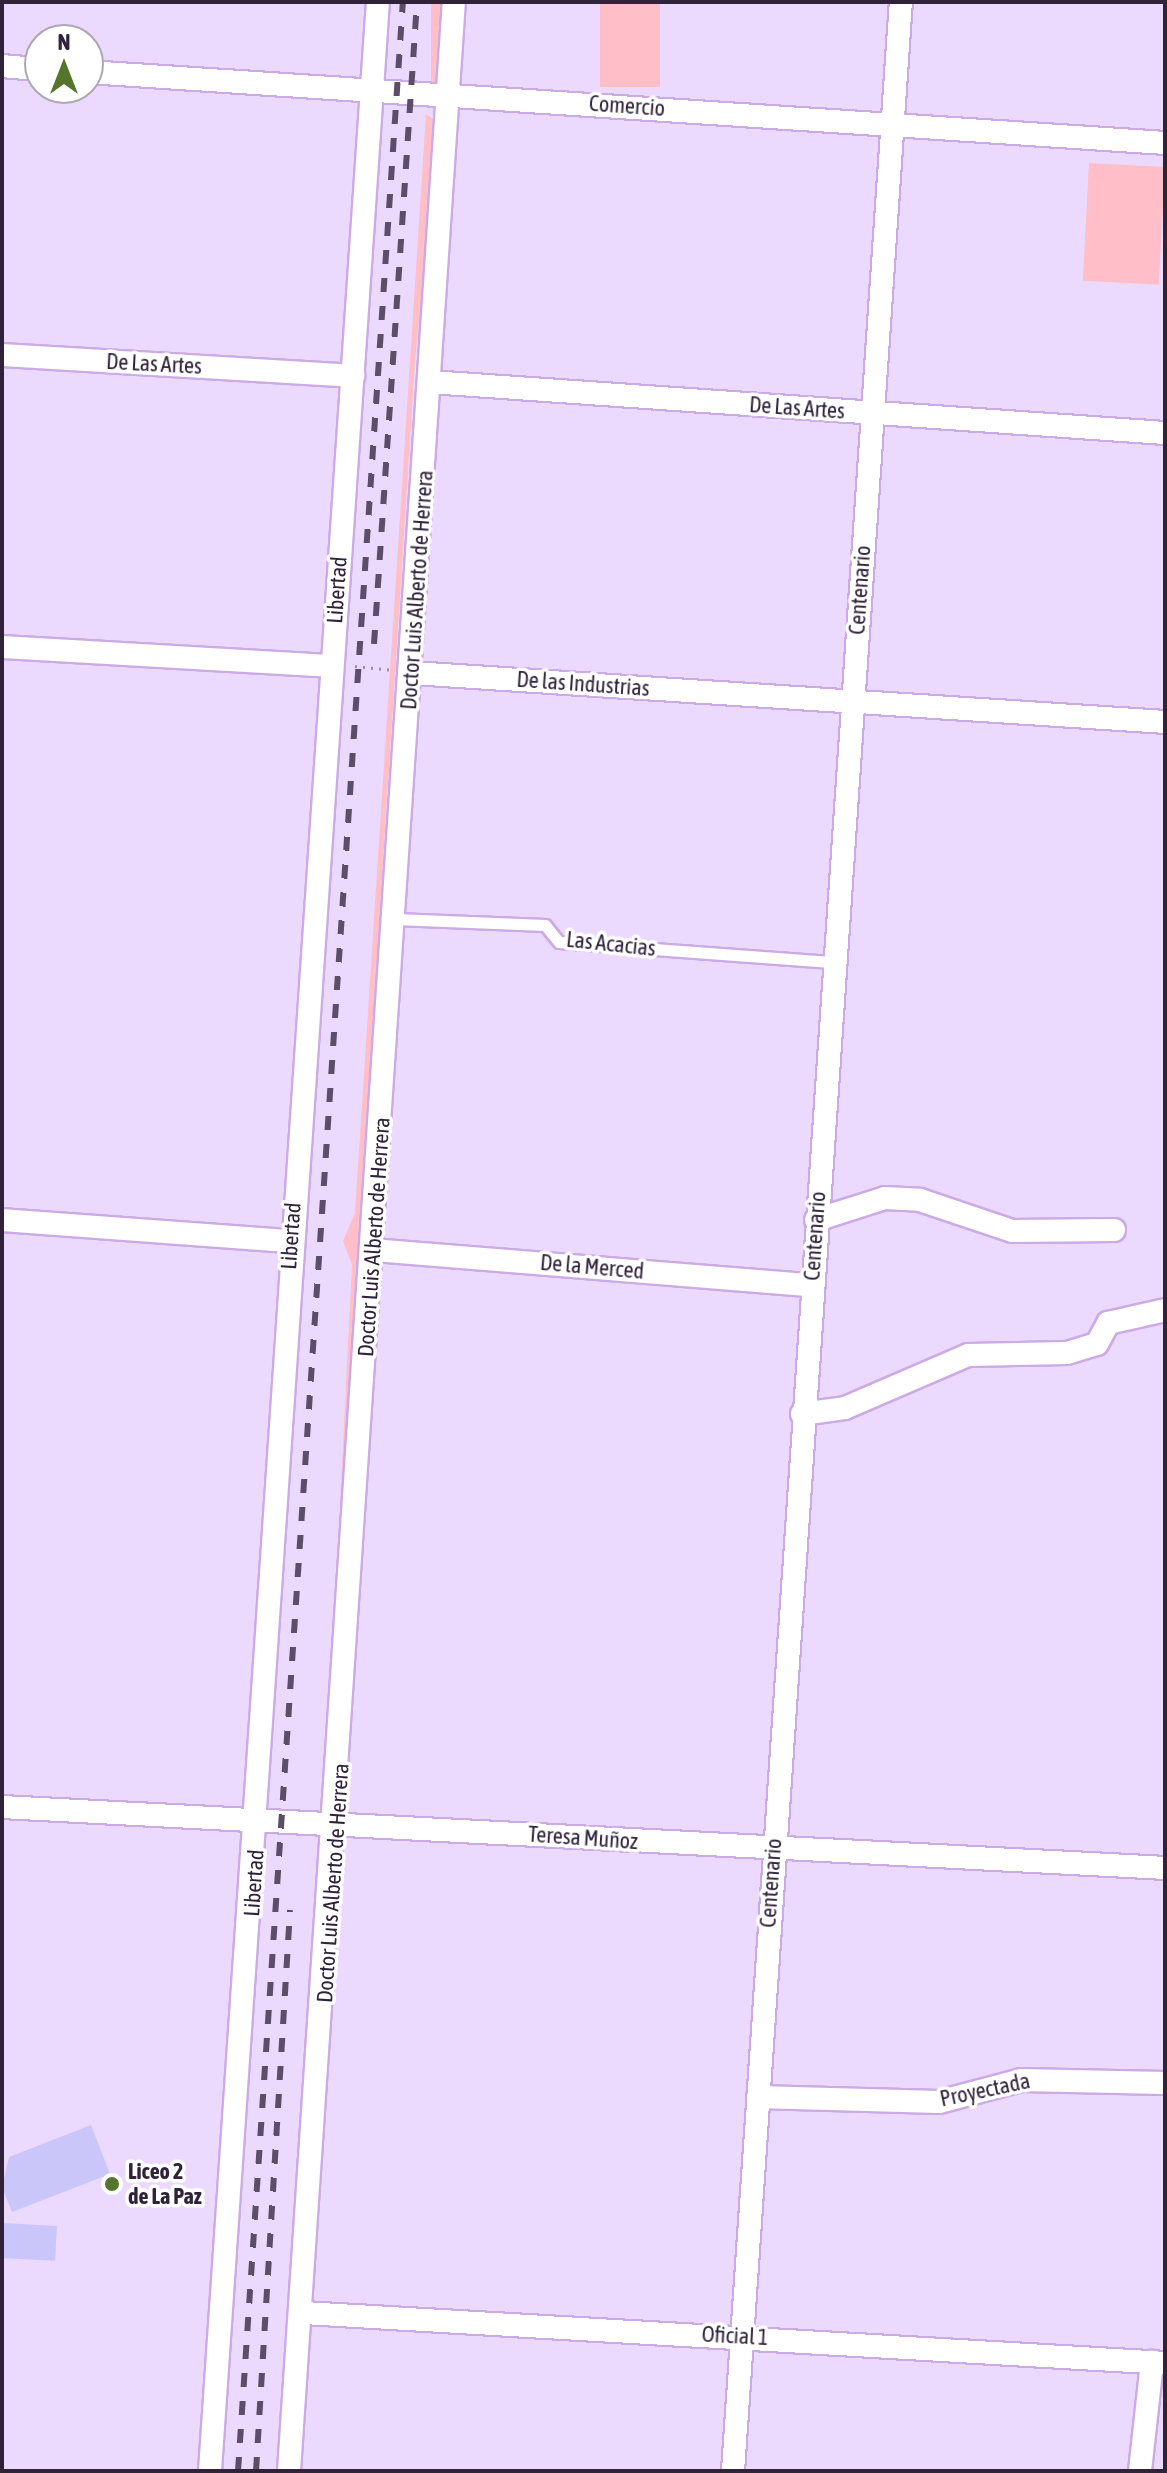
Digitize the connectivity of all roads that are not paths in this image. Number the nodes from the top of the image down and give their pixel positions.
1 (378, 2) edge
2 (454, 2) edge
3 (901, 2) edge
4 (2, 66) edge
5 (24, 68) edge
6 (104, 73) edge
7 (373, 89) junction
8 (445, 92) junction
9 (892, 127) junction
10 (1165, 143) edge
11 (2, 355) edge
12 (353, 376) junction
13 (430, 382) junction
14 (874, 414) junction
15 (1165, 433) edge
16 (2, 647) edge
17 (331, 666) junction
18 (412, 673) junction
19 (851, 701) junction
20 (1165, 722) edge
21 (395, 919) junction
22 (834, 962) junction
23 (2, 1220) edge
24 (816, 1220) junction
25 (1114, 1230) dead end
26 (290, 1241) junction
27 (373, 1250) junction
28 (812, 1285) junction
29 (1165, 1310) edge
30 (802, 1414) junction
31 (2, 1807) edge
32 (258, 1819) junction
33 (338, 1823) junction
34 (773, 1850) junction
35 (1165, 1868) edge
36 (1165, 2083) edge
37 (758, 2097) junction
38 (304, 2313) junction
39 (743, 2336) junction
40 (1159, 2362) edge
41 (210, 2471) edge
42 (289, 2471) edge
43 (733, 2471) edge
44 (1140, 2471) edge

1 - 7 street, Libertad
2 - 8 street, Doctor Luis Alberto de Herrera
3 - 9 street, Centenario
4 - 5 street
6 - 7 street, Comercio
7 - 8 street, Comercio
7 - 12 street, Libertad
8 - 9 street, Comercio
8 - 13 street, Doctor Luis Alberto de Herrera
9 - 10 street, Comercio
9 - 14 street, Centenario
11 - 12 street, De Las Artes
12 - 17 street, Libertad
13 - 14 street, De Las Artes
13 - 18 street, Doctor Luis Alberto de Herrera
14 - 15 street, De Las Artes
14 - 19 street, Centenario
16 - 17 street
17 - 26 street, Libertad
18 - 19 street, De las Industrias
18 - 21 street, Doctor Luis Alberto de Herrera
19 - 20 street, De las Industrias
19 - 22 street, Centenario
21 - 22 lane, Las Acacias
21 - 27 street, Doctor Luis Alberto de Herrera
22 - 24 street, Centenario
23 - 26 street
24 - 25 street
24 - 28 street, Centenario
26 - 32 street, Libertad
27 - 28 street, De la Merced
27 - 33 street, Doctor Luis Alberto de Herrera
28 - 30 street, Centenario
29 - 30 street
30 - 34 street, Centenario
31 - 32 street, Teresa Muñoz
32 - 33 street, Teresa Muñoz
32 - 41 street, Libertad
33 - 34 street, Teresa Muñoz
33 - 38 street, Doctor Luis Alberto de Herrera
34 - 35 street, Teresa Muñoz
34 - 37 street, Centenario
36 - 37 street, Proyectada
37 - 39 street, Centenario
38 - 39 street, Oficial 1
38 - 42 street, Doctor Luis Alberto de Herrera
39 - 40 street, Oficial 1
39 - 43 street, Centenario
40 - 44 street

